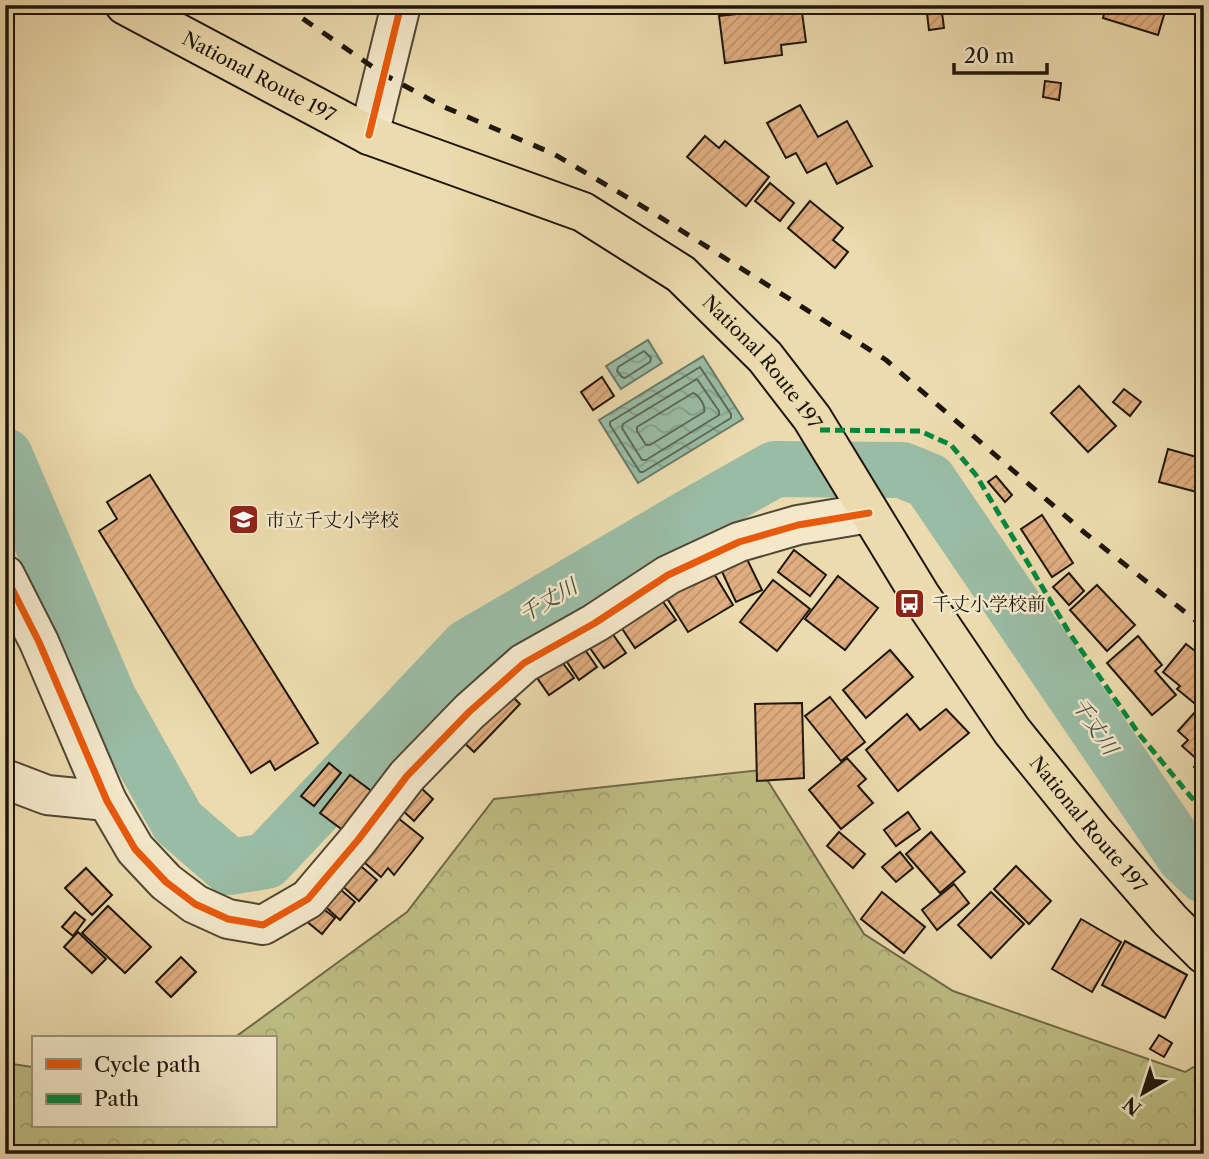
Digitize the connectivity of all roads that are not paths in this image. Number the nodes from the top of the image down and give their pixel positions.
1 (124, 5) edge
2 (401, 5) edge
3 (369, 135) junction
4 (865, 505) junction
5 (5, 575) edge
6 (5, 779) edge
7 (107, 802) junction
8 (1204, 954) edge

1 - 3 highway, National Route 197
2 - 3 street
3 - 4 highway, National Route 197
4 - 7 street
4 - 8 highway, National Route 197
5 - 7 street
6 - 7 street

